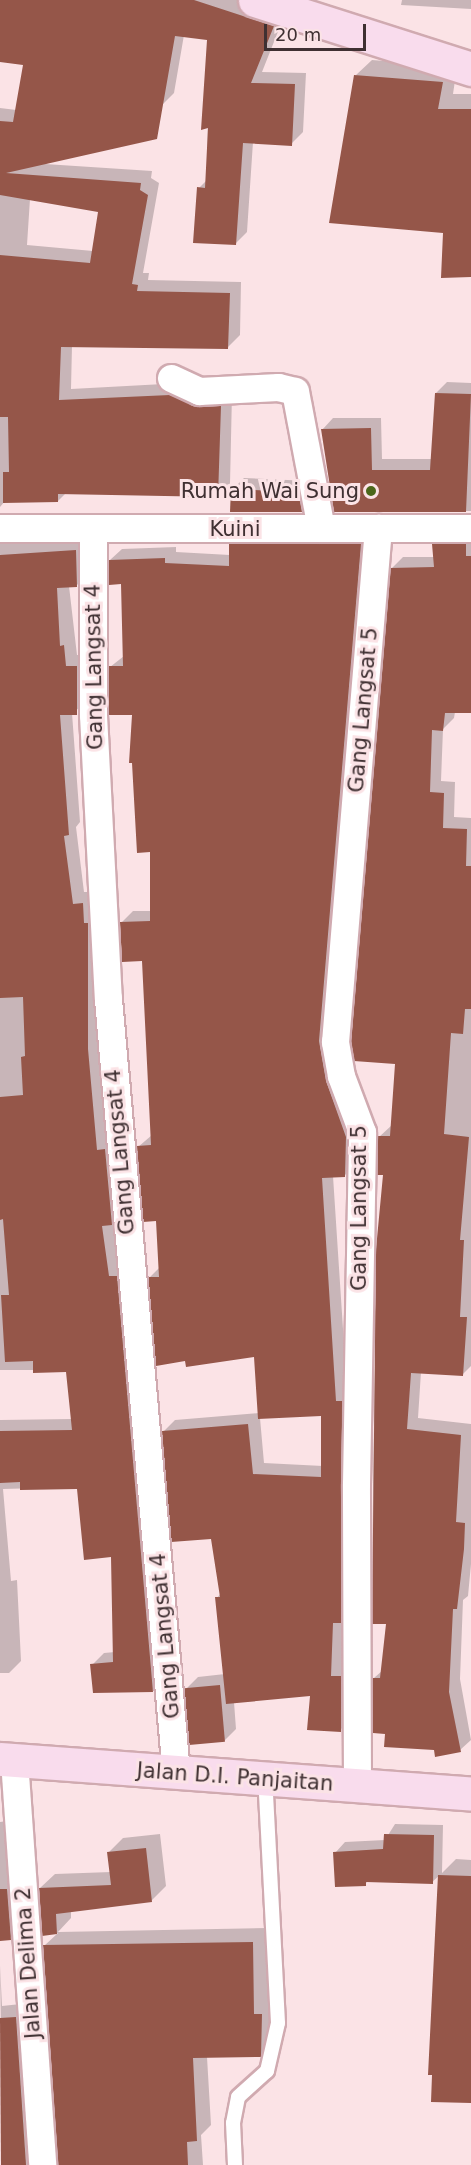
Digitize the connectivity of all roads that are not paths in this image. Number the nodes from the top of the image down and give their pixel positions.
1 (255, 0) edge
2 (471, 69) edge
3 (171, 378) dead end
4 (0, 528) edge
5 (321, 528) junction
6 (378, 528) junction
7 (471, 528) edge
8 (93, 529) junction
9 (7, 1760) edge
10 (176, 1773) junction
11 (265, 1779) junction
12 (357, 1786) junction
13 (471, 1794) edge
14 (42, 2165) edge
15 (235, 2165) edge

1 - 2 street
3 - 5 street
4 - 8 street, Kuini
5 - 6 street, Kuini
5 - 8 street, Kuini
6 - 7 street, Kuini
6 - 12 street, Gang Langsat 5
8 - 10 street, Gang Langsat 4
9 - 10 street, Jalan D.I. Panjaitan
9 - 14 street, Jalan Delima 2
10 - 11 street, Jalan D.I. Panjaitan
11 - 12 street, Jalan D.I. Panjaitan
11 - 15 lane
12 - 13 street, Jalan D.I. Panjaitan

